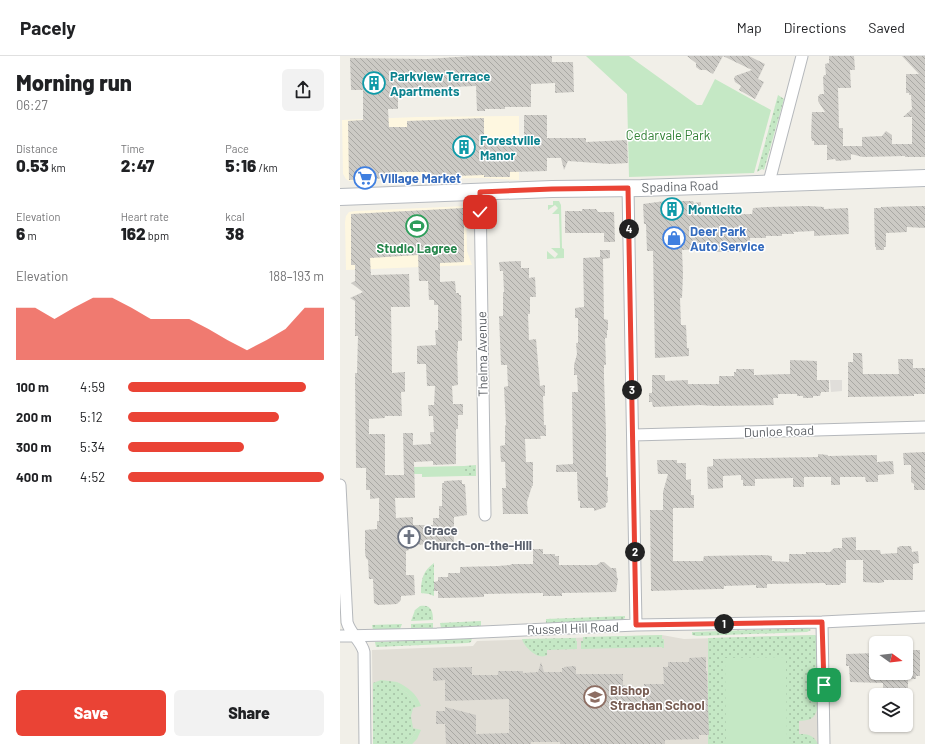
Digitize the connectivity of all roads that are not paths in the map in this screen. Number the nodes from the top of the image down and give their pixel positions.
1 (798, 57) edge
2 (925, 178) edge
3 (769, 182) junction
4 (628, 188) junction
5 (480, 192) junction
6 (340, 196) edge
7 (925, 427) edge
8 (633, 435) junction
9 (340, 485) edge
10 (485, 515) dead end
11 (925, 617) edge
12 (822, 622) junction
13 (636, 625) junction
14 (340, 636) edge
15 (354, 636) junction
16 (365, 744) edge
17 (824, 744) edge

1 - 3 street
2 - 3 street, Spadina Road
3 - 4 street, Spadina Road
4 - 5 street, Spadina Road
4 - 8 street
5 - 6 street, Spadina Road
5 - 10 street, Thelma Avenue
7 - 8 street, Dunloe Road
8 - 13 street
9 - 15 street
11 - 12 street, Russell Hill Road
12 - 13 street, Russell Hill Road
12 - 17 street
13 - 15 street, Russell Hill Road
14 - 15 street, Russell Hill Road
15 - 16 street

